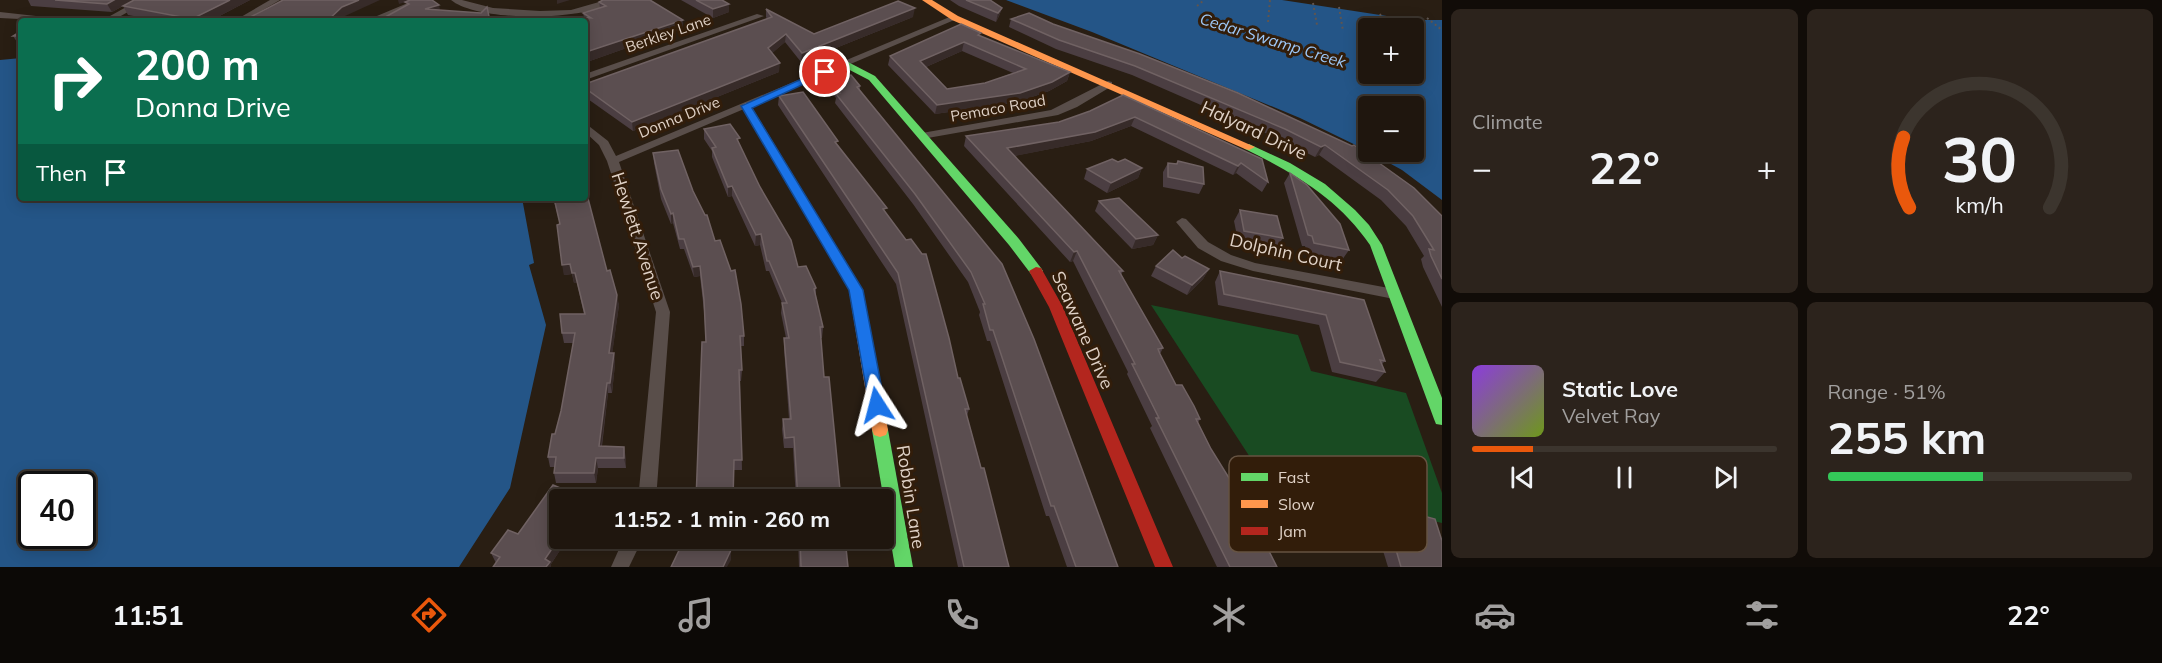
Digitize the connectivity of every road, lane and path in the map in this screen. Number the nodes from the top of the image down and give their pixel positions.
1 (145, 0) edge
2 (276, 0) edge
3 (423, 0) edge
4 (454, 0) edge
5 (615, 0) edge
6 (926, 0) edge
7 (1204, 0) edge
8 (1270, 0) edge
9 (1313, 3) dead end
10 (1197, 6) dead end
11 (1339, 7) dead end
12 (1380, 14) dead end
13 (0, 15) edge
14 (760, 16) dead end
15 (27, 18) edge
16 (111, 18) edge
17 (243, 18) edge
18 (377, 18) edge
19 (955, 18) junction
20 (1382, 18) edge
21 (1427, 18) dead end
22 (1268, 22) dead end
23 (1317, 25) dead end
24 (1442, 30) edge
25 (1343, 31) dead end
26 (845, 64) junction
27 (588, 76) edge
28 (1108, 84) junction
29 (746, 106) junction
30 (588, 129) edge
31 (922, 136) junction
32 (613, 161) junction
33 (1182, 222) dead end
34 (1394, 294) junction
35 (1442, 419) edge
36 (649, 489) edge
37 (629, 549) edge
38 (620, 567) edge
39 (904, 567) edge
40 (1164, 567) edge

1 - 16 street
2 - 17 street
3 - 18 street
4 - 5 street
6 - 19 street, Halyard Drive
7 - 10 path
8 - 22 path
9 - 23 path
11 - 25 path
12 - 20 path
13 - 15 street
14 - 27 street, Berkley Lane
19 - 26 street, Donna Drive
19 - 28 street, Halyard Drive
21 - 24 path
26 - 29 street, Donna Drive
26 - 31 street, Seawane Drive
28 - 31 street, Pemaco Road
28 - 34 street, Halyard Drive
29 - 32 street, Donna Drive
29 - 39 street, Robbin Lane
30 - 32 street, Hewlett Avenue
31 - 40 street, Seawane Drive
32 - 36 street, Hewlett Avenue
33 - 34 street, Dolphin Court
34 - 35 street, Halyard Drive
37 - 38 street

